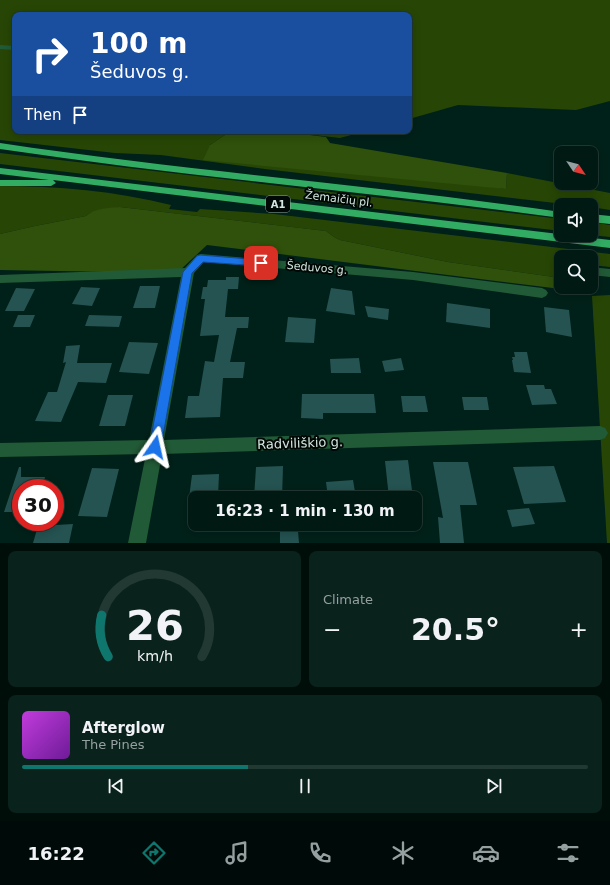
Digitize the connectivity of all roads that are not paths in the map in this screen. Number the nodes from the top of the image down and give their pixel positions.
1 (0, 48) edge
2 (12, 48) edge
3 (0, 146) edge
4 (0, 171) edge
5 (0, 183) edge
6 (107, 184) junction
7 (554, 214) edge
8 (598, 219) edge
9 (610, 220) edge
10 (610, 244) edge
11 (188, 272) junction
12 (598, 272) edge
13 (610, 273) edge
14 (0, 279) edge
15 (542, 293) dead end
16 (600, 433) dead end
17 (155, 447) junction
18 (0, 450) edge
19 (137, 543) edge

1 - 2 street
3 - 7 highway, Žemaičių pl. / A1
4 - 6 highway, Žemaičių pl. / A1
5 - 6 highway
6 - 10 highway, Žemaičių pl. / A1
8 - 9 highway
11 - 14 street
11 - 15 street, Šeduvos g.
11 - 17 street
12 - 13 street
16 - 17 street, Radviliškio g.
17 - 18 street, Radviliškio g.
17 - 19 street

